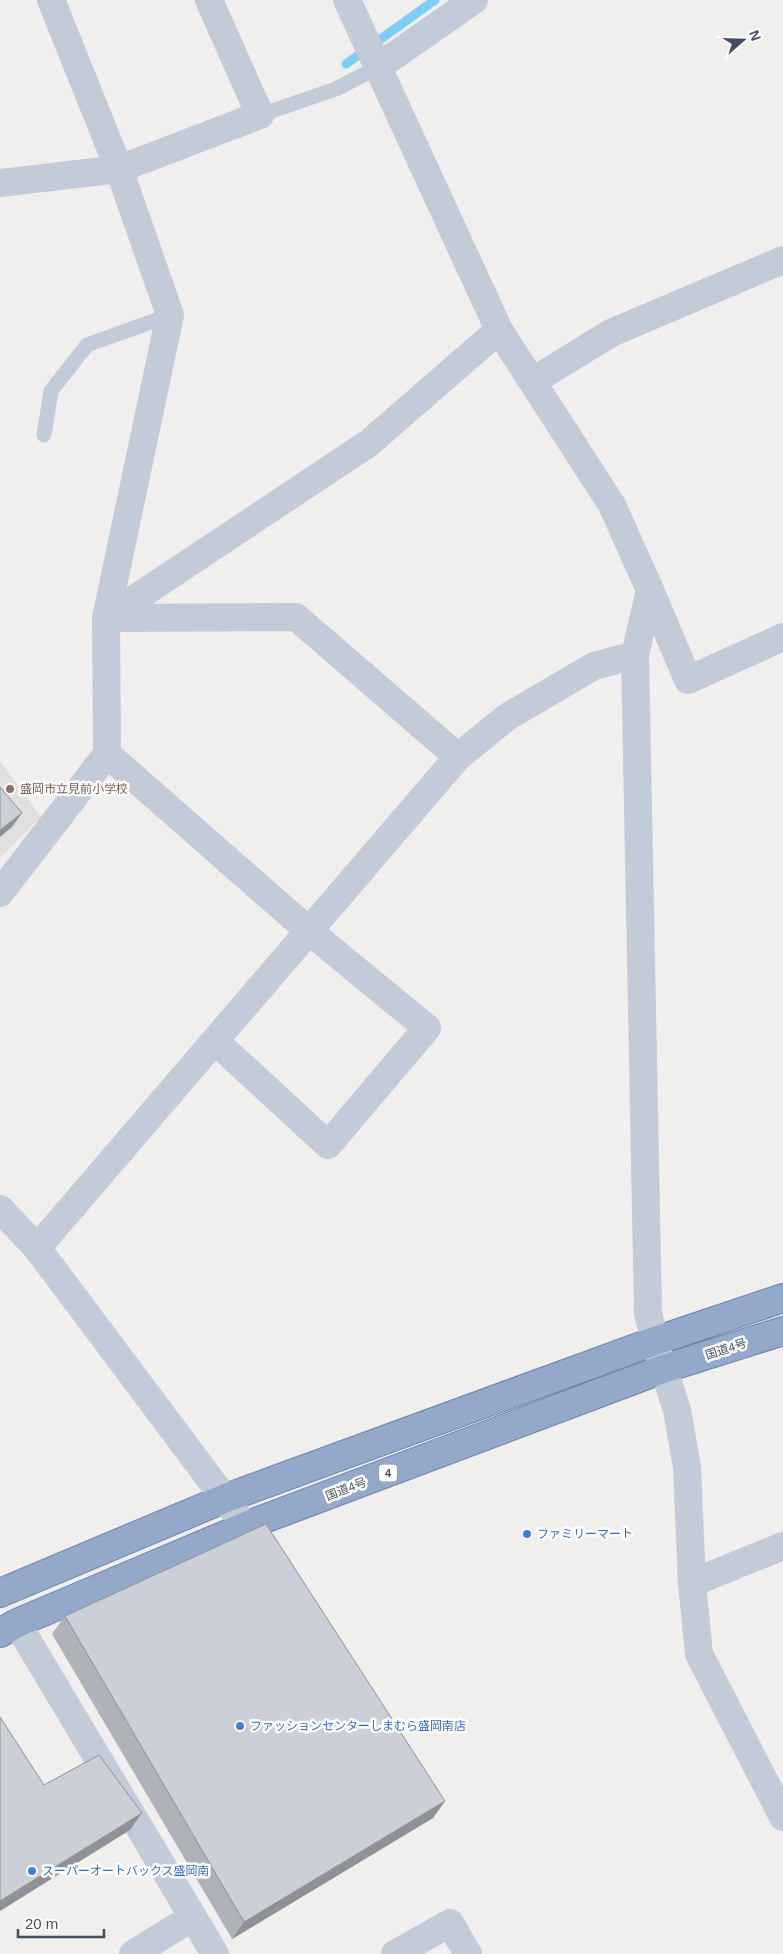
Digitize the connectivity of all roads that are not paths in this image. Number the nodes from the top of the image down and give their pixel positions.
1 (51, 0) edge
2 (210, 0) edge
3 (347, 0) edge
4 (474, 0) edge
5 (378, 66) junction
6 (260, 116) junction
7 (119, 169) junction
8 (0, 182) edge
9 (783, 260) edge
10 (170, 315) junction
11 (499, 330) junction
12 (533, 380) junction
13 (44, 435) dead end
14 (650, 590) junction
15 (106, 618) junction
16 (783, 638) edge
17 (635, 655) junction
18 (107, 754) junction
19 (458, 758) junction
20 (0, 892) edge
21 (309, 931) junction
22 (215, 1041) junction
23 (0, 1209) edge
24 (38, 1248) junction
25 (783, 1298) edge
26 (783, 1330) edge
27 (655, 1341) junction
28 (664, 1369) junction
29 (226, 1498) junction
30 (246, 1527) junction
31 (783, 1546) edge
32 (692, 1583) junction
33 (0, 1593) edge
34 (9, 1628) edge
35 (783, 1817) edge
36 (193, 1917) junction
37 (133, 1954) edge
38 (215, 1954) edge
39 (396, 1954) edge
40 (468, 1954) edge

1 - 7 street
2 - 6 street
3 - 5 street
4 - 5 street
5 - 6 lane
5 - 11 street
6 - 7 street
7 - 8 street
7 - 10 street
9 - 12 street
10 - 13 lane
10 - 15 street
11 - 12 street
11 - 15 street
12 - 14 street
14 - 16 street
14 - 17 street
15 - 18 street
15 - 19 street
17 - 19 street
17 - 27 street
18 - 20 street
18 - 21 street
19 - 21 street
21 - 22 street
21 - 22 street
22 - 24 street
23 - 24 street
24 - 29 street
25 - 27 highway
26 - 28 highway, 国道4号 / 4
27 - 28 street
27 - 29 highway
28 - 30 highway, 国道4号 / 4
28 - 32 street
29 - 30 street
29 - 33 highway
30 - 34 highway, 国道4号 / 4
31 - 32 street
32 - 35 street
34 - 36 street
36 - 37 street
36 - 38 street
39 - 40 street

